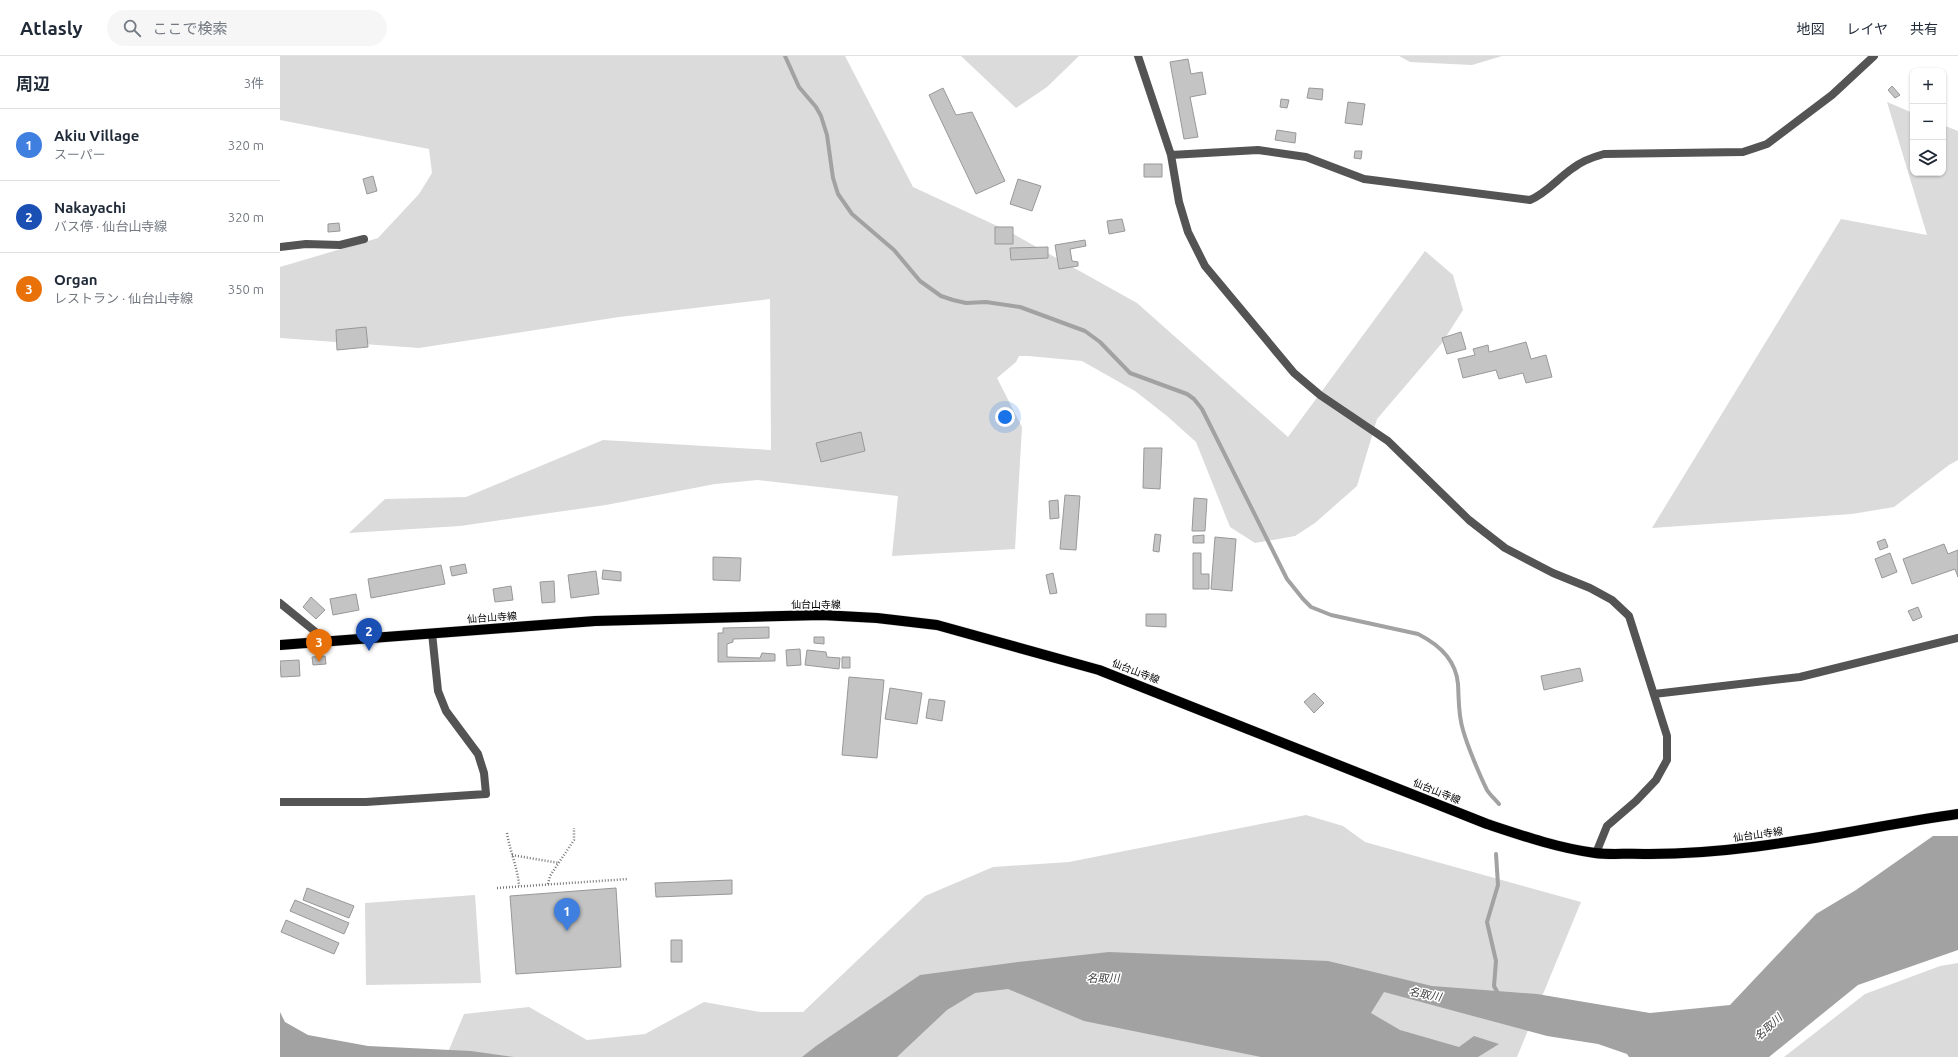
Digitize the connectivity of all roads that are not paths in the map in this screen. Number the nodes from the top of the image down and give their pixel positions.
1 (1138, 56) edge
2 (1874, 56) edge
3 (1171, 155) junction
4 (364, 239) dead end
5 (280, 247) edge
6 (280, 603) edge
7 (432, 633) junction
8 (1958, 638) edge
9 (328, 642) junction
10 (280, 645) edge
11 (1654, 694) junction
12 (280, 802) edge
13 (1958, 814) edge
14 (1596, 853) junction

1 - 3 street
2 - 3 street
3 - 11 street
4 - 5 street
6 - 9 street
7 - 9 main road, 仙台山寺線
7 - 12 street
7 - 14 main road, 仙台山寺線
8 - 11 street
9 - 10 main road, 仙台山寺線
11 - 14 street
13 - 14 main road, 仙台山寺線

